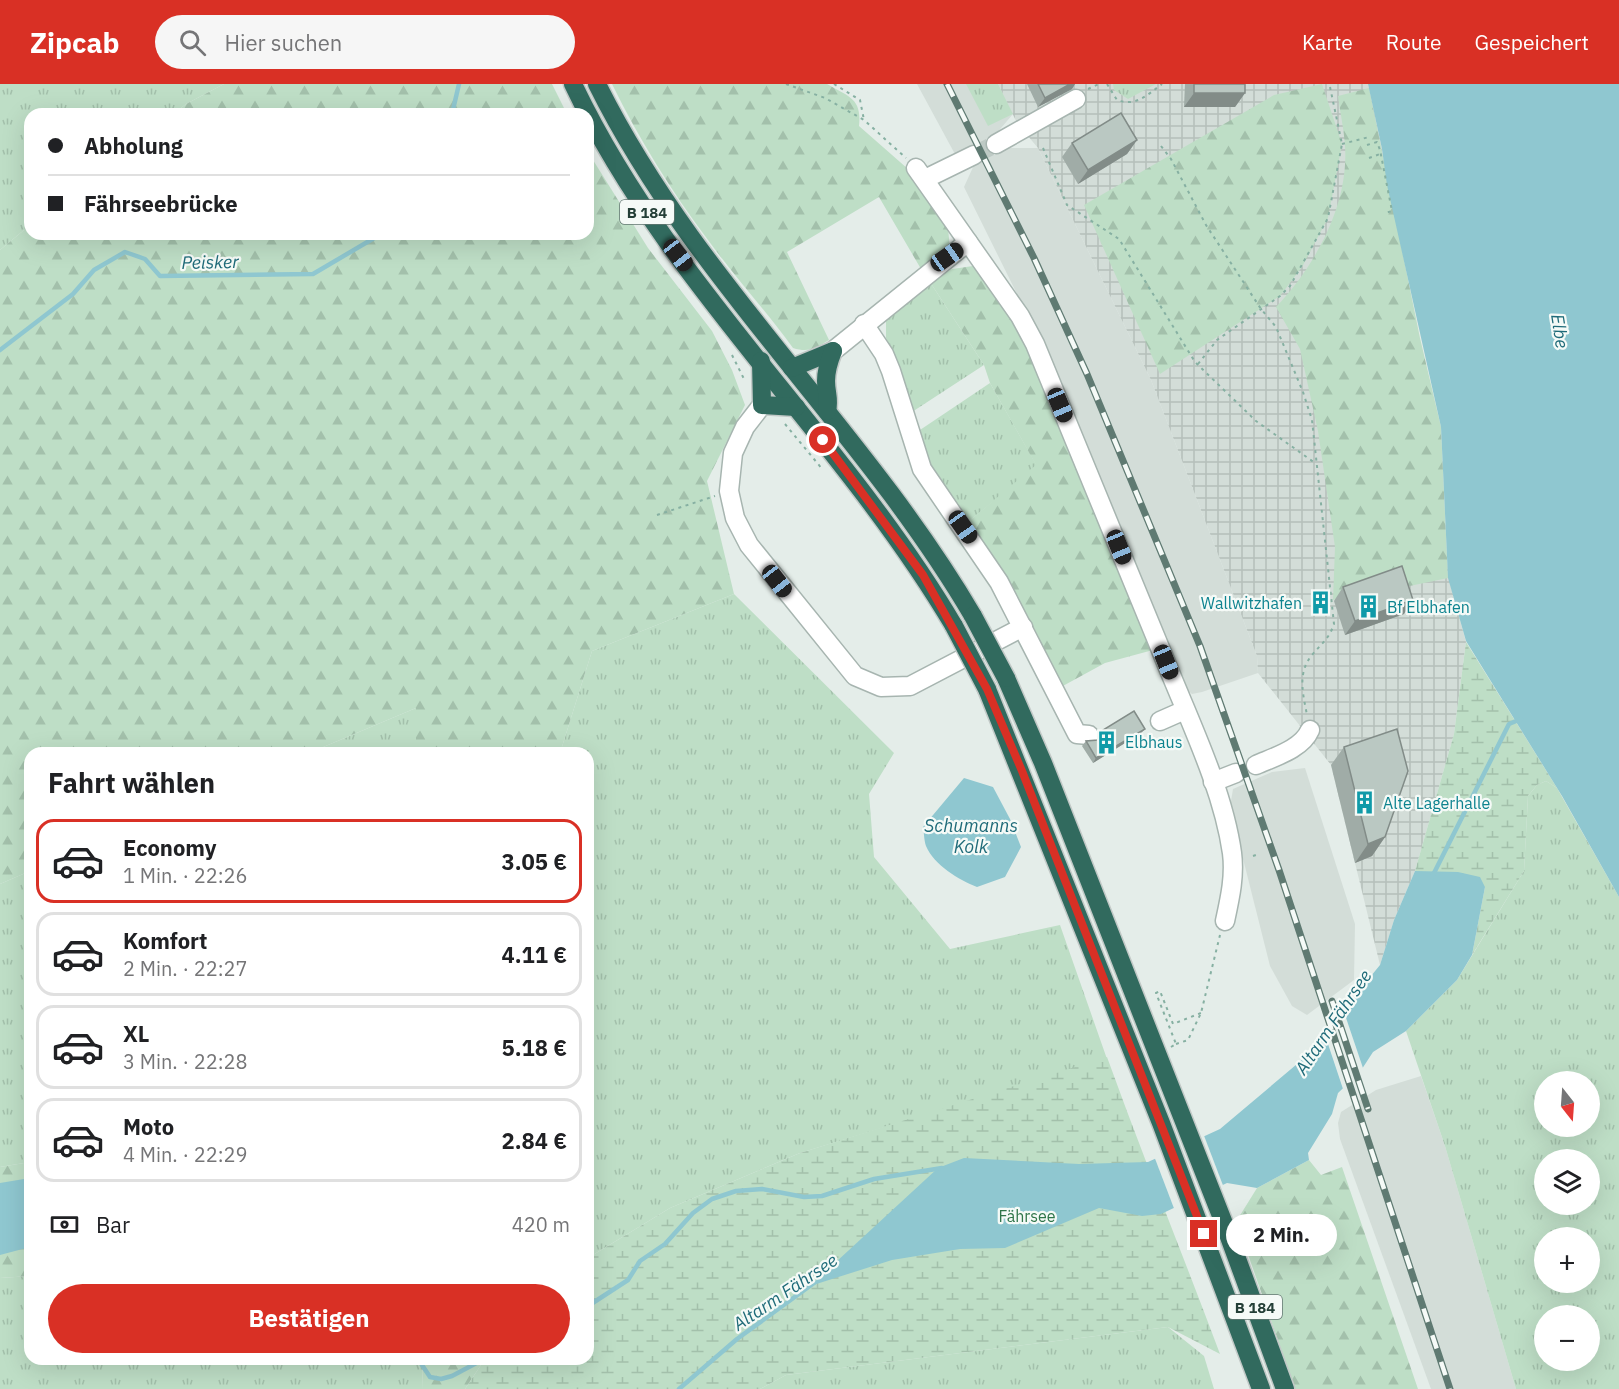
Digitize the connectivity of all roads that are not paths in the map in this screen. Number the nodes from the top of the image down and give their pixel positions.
1 (573, 84) edge
2 (597, 84) edge
3 (1085, 90) edge
4 (586, 108) edge
5 (594, 122) edge
6 (996, 144) tunnel mouth
7 (974, 155) tunnel mouth
8 (968, 242) junction
9 (864, 324) junction
10 (833, 351) junction
11 (761, 362) junction
12 (792, 368) junction
13 (762, 405) junction
14 (796, 407) junction
15 (826, 411) junction
16 (1023, 627) junction
17 (1185, 710) junction
18 (1160, 722) dead end
19 (1310, 729) road end
20 (1089, 735) dead end
21 (1256, 765) dead end
22 (1236, 773) dead end
23 (1212, 782) junction
24 (1225, 921) road end
25 (1261, 1389) edge
26 (1285, 1389) edge

1 - 4 highway, B 184
2 - 12 highway, B 184
3 - 6 street
5 - 11 highway, B 184
7 - 8 street
8 - 9 street
8 - 17 street
9 - 10 street
9 - 16 street
10 - 12 highway
10 - 15 highway
11 - 13 highway
11 - 14 highway, B 184
12 - 15 highway, B 184
13 - 14 highway
13 - 16 street
14 - 25 highway, B 184, bridge
15 - 26 highway, B 184, bridge
16 - 20 street
17 - 18 street
17 - 23 street
19 - 21 street
22 - 23 street
23 - 24 street

